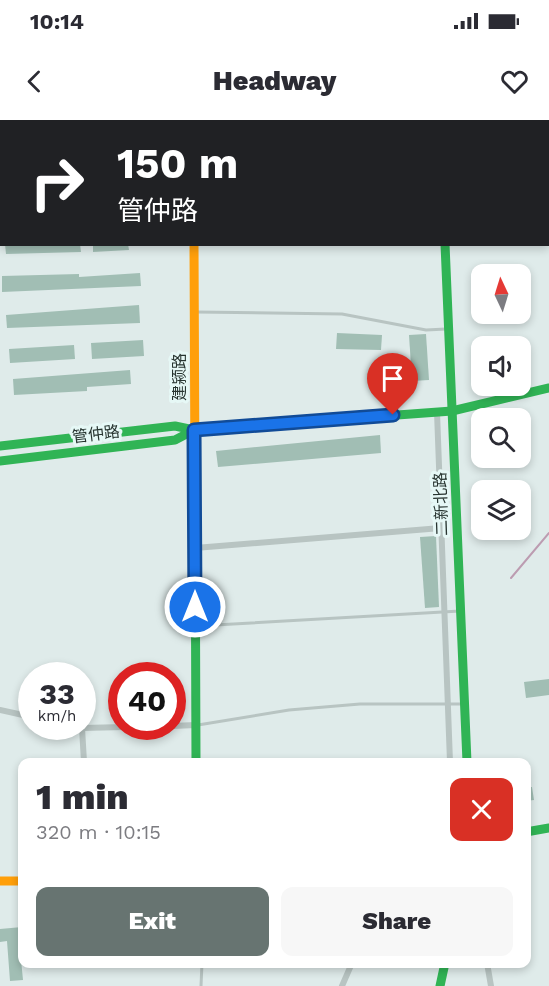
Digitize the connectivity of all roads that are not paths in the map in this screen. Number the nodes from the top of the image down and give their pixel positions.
1 (194, 246) edge
2 (445, 246) edge
3 (194, 312) junction
4 (449, 329) junction
5 (549, 388) edge
6 (452, 411) junction
7 (437, 412) junction
8 (194, 430) junction
9 (0, 446) edge
10 (0, 461) edge
11 (441, 528) junction
12 (195, 548) junction
13 (460, 611) junction
14 (443, 612) junction
15 (195, 626) junction
16 (447, 704) junction
17 (464, 704) junction
18 (0, 711) edge
19 (18, 714) edge
20 (186, 725) edge
21 (196, 725) junction
22 (83, 740) edge
23 (84, 758) edge
24 (196, 758) edge
25 (450, 758) edge
26 (467, 758) edge
27 (549, 828) edge
28 (531, 831) edge
29 (0, 881) edge
30 (18, 881) edge
31 (202, 968) edge
32 (350, 968) edge
33 (444, 968) edge
34 (488, 968) edge
35 (201, 986) edge
36 (342, 986) edge
37 (440, 986) edge
38 (491, 986) edge

1 - 3 street, 建颍路
2 - 4 street, 二新北路
3 - 4 lane
3 - 8 street, 建颍路
4 - 6 street, 二新北路
5 - 6 street, 管仲路
6 - 7 street, 管仲路
6 - 13 street, 二新北路
7 - 8 street, 管仲路
7 - 11 street
8 - 9 street, 管仲路
8 - 10 street, 管仲路
8 - 12 street, 建颍路
11 - 12 street
11 - 14 street
12 - 15 street, 建颍路
13 - 14 lane
13 - 17 street, 二新北路
14 - 15 lane
14 - 16 street
15 - 21 street, 建颍路
16 - 17 lane
16 - 21 lane
16 - 25 street
17 - 26 street, 二新北路
18 - 19 street
20 - 21 street
21 - 24 street, 建颍路
22 - 23 street
27 - 28 street
29 - 30 street
31 - 35 lane
32 - 36 street
33 - 37 street
34 - 38 street

